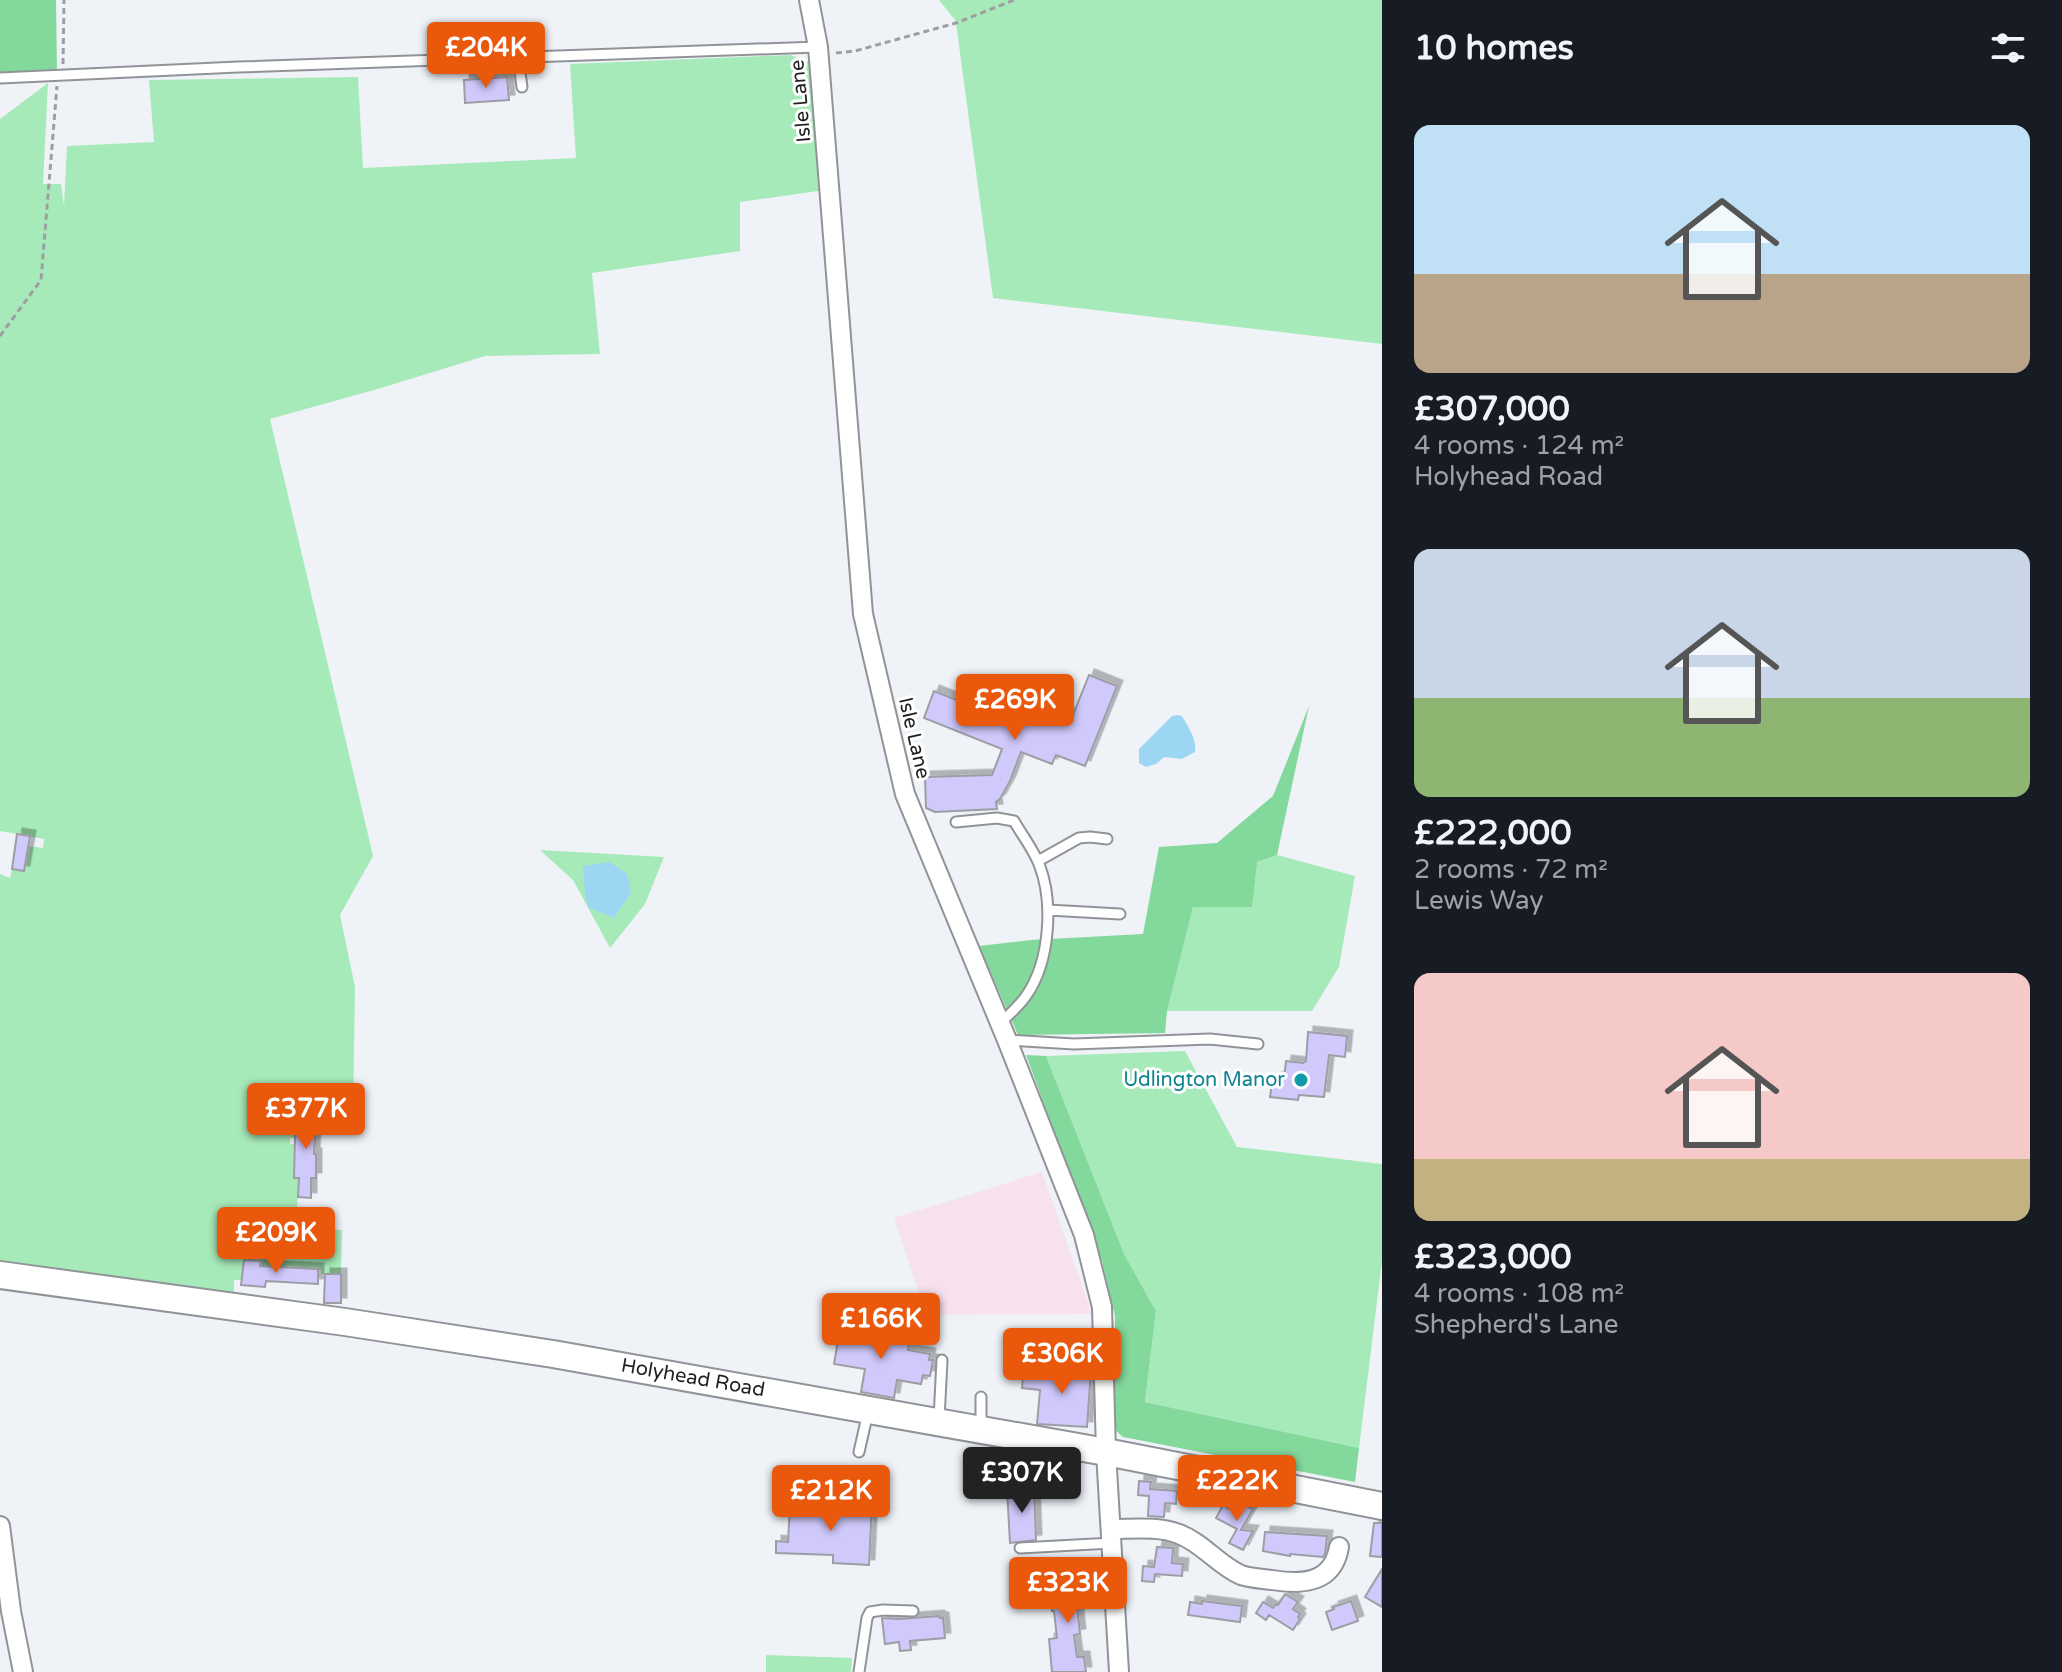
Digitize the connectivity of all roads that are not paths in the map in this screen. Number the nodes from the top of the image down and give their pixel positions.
1 (809, 0) edge
2 (818, 47) junction
3 (518, 57) junction
4 (0, 78) edge
5 (522, 87) dead end
6 (956, 822) dead end
7 (1107, 839) dead end
8 (1038, 861) junction
9 (1048, 910) junction
10 (1120, 914) dead end
11 (1004, 1032) junction
12 (1258, 1044) dead end
13 (0, 1275) edge
14 (942, 1360) dead end
15 (981, 1397) dead end
16 (869, 1409) junction
17 (939, 1422) junction
18 (982, 1431) junction
19 (859, 1452) dead end
20 (1106, 1452) junction
21 (1382, 1506) edge
22 (0, 1526) edge
23 (1112, 1536) junction
24 (1020, 1548) dead end
25 (1356, 1566) dead end
26 (913, 1611) dead end
27 (23, 1672) edge
28 (859, 1672) edge
29 (1119, 1672) edge

1 - 2 street, Isle Lane
2 - 3 lane
2 - 11 street, Isle Lane
3 - 4 lane
3 - 5 lane
6 - 8 lane
7 - 8 lane
8 - 9 lane
9 - 10 lane
9 - 11 lane
11 - 12 lane
11 - 20 street, Isle Lane
13 - 16 main road, Holyhead Road
14 - 17 lane
15 - 18 lane
16 - 17 main road, Holyhead Road
16 - 19 lane
17 - 18 main road, Holyhead Road
18 - 20 main road, Holyhead Road
20 - 21 main road, Holyhead Road
20 - 23 street, Isle Lane
22 - 27 street
23 - 24 lane
23 - 25 street
23 - 29 street, Isle Lane
26 - 28 lane

